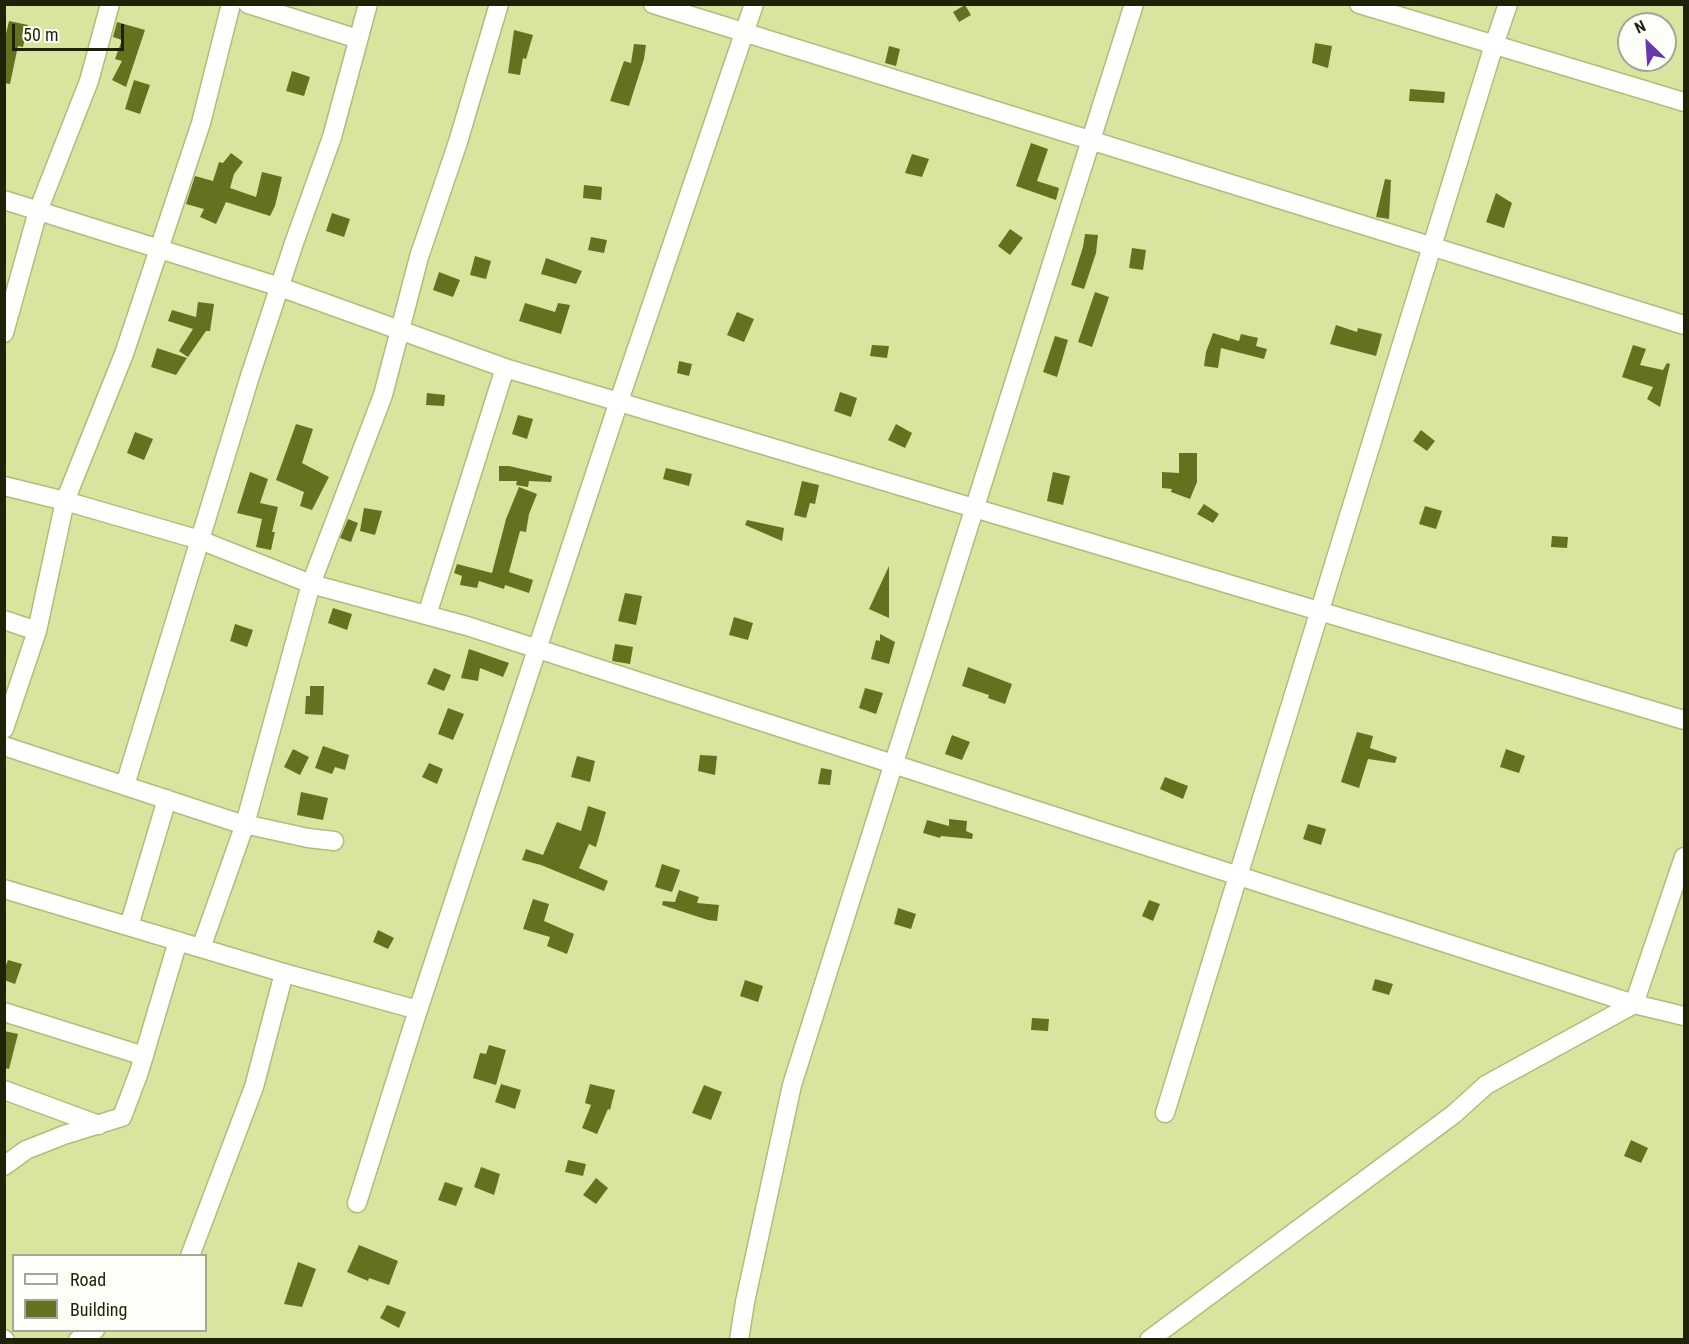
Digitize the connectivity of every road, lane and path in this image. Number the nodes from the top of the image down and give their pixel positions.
1 (110, 4) edge
2 (231, 4) edge
3 (248, 4) edge
4 (368, 4) edge
5 (499, 4) edge
6 (653, 4) edge
7 (754, 4) edge
8 (1134, 4) edge
9 (1359, 4) edge
10 (1508, 4) edge
11 (743, 33) junction
12 (358, 39) junction
13 (1494, 45) junction
14 (1684, 102) edge
15 (1091, 141) junction
16 (4, 200) edge
17 (38, 211) junction
18 (1432, 247) junction
19 (159, 249) junction
20 (280, 287) junction
21 (1684, 325) edge
22 (400, 329) junction
23 (4, 333) edge
24 (505, 368) junction
25 (619, 401) junction
26 (4, 486) edge
27 (65, 501) junction
28 (975, 507) junction
29 (200, 540) junction
30 (311, 584) junction
31 (1320, 611) junction
32 (427, 615) junction
33 (4, 620) edge
34 (37, 631) junction
35 (539, 650) junction
36 (1684, 720) edge
37 (4, 729) edge
38 (4, 746) edge
39 (893, 764) junction
40 (125, 785) junction
41 (167, 799) junction
42 (245, 824) junction
43 (333, 841) dead end
44 (1684, 857) edge
45 (1238, 876) junction
46 (4, 889) edge
47 (129, 926) junction
48 (178, 941) junction
49 (201, 948) junction
50 (284, 973) junction
51 (1634, 1004) junction
52 (418, 1010) junction
53 (4, 1012) edge
54 (1684, 1017) edge
55 (144, 1056) junction
56 (4, 1090) edge
57 (1165, 1113) dead end
58 (99, 1125) junction
59 (4, 1166) edge
60 (357, 1203) dead end
61 (190, 1254) edge
62 (92, 1332) edge
63 (78, 1340) edge
64 (739, 1340) edge
65 (1149, 1340) edge

1 - 17 street
2 - 19 street
3 - 12 street
4 - 12 street
5 - 22 street
6 - 11 street
7 - 11 street
8 - 15 street
9 - 13 street
10 - 13 street
11 - 15 street
11 - 25 street
12 - 20 street
13 - 14 street
13 - 18 street
15 - 18 street
15 - 28 street
16 - 17 street
17 - 19 street
17 - 23 street
18 - 21 street
18 - 31 street
19 - 20 street
19 - 27 street
20 - 22 street
20 - 29 street
22 - 24 street
22 - 30 street
24 - 25 street
24 - 32 street
25 - 28 street
25 - 35 street
26 - 27 street
27 - 29 street
27 - 34 street
28 - 31 street
28 - 39 street
29 - 30 street
29 - 40 street
30 - 32 street
30 - 42 street
31 - 36 street
31 - 45 street
32 - 35 street
33 - 34 street
34 - 37 street
35 - 39 street
35 - 52 street
38 - 40 street
39 - 45 street
39 - 64 street
40 - 41 street
41 - 42 street
41 - 47 street
42 - 43 street
42 - 49 street
44 - 51 street
45 - 51 street
45 - 57 street
46 - 47 street
47 - 48 street
48 - 49 street
48 - 55 street
49 - 50 street
50 - 52 street
50 - 61 street
51 - 54 street
51 - 65 street
52 - 60 street
53 - 55 street
55 - 58 street
56 - 58 street
58 - 59 street
62 - 63 street

